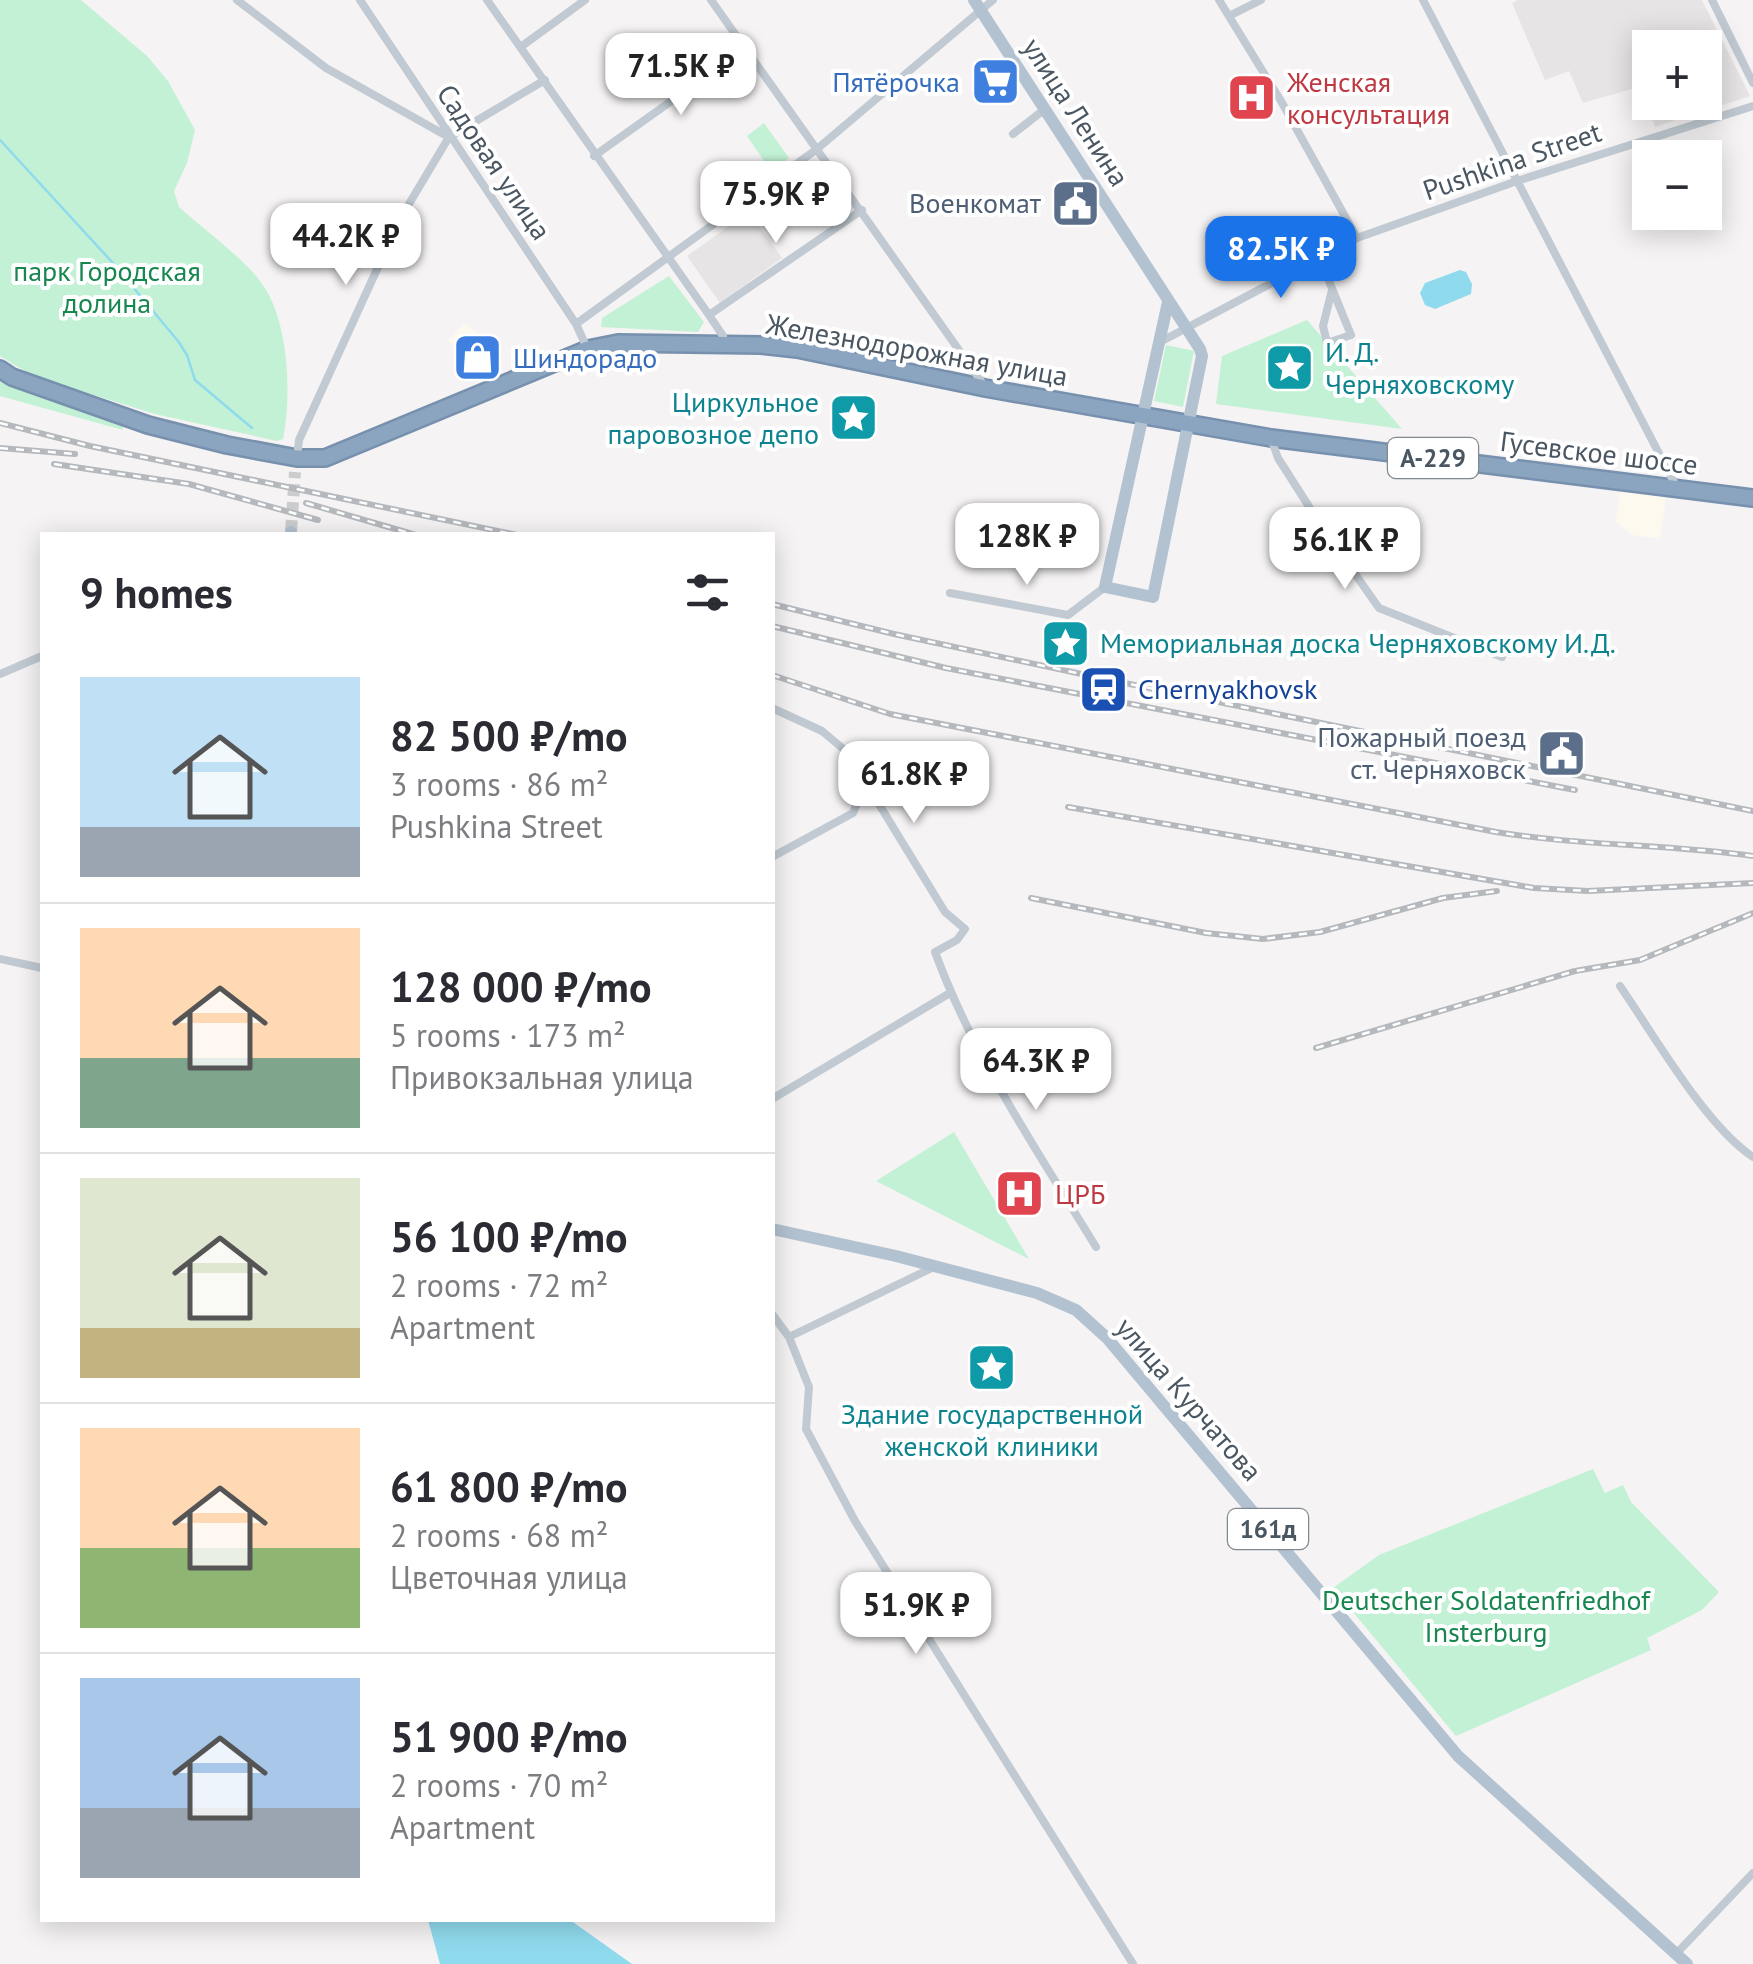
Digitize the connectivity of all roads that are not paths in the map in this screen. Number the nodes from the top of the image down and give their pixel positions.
1 (237, 0) edge
2 (360, 0) edge
3 (486, 0) edge
4 (585, 0) edge
5 (712, 0) edge
6 (993, 0) edge
7 (1218, 0) edge
8 (1261, 0) edge
9 (1423, 0) edge
10 (1712, 0) edge
11 (977, 4) edge
12 (1228, 16) junction
13 (522, 46) junction
14 (746, 48) junction
15 (545, 80) junction
16 (1753, 83) edge
17 (1753, 106) edge
18 (1044, 110) junction
19 (1013, 134) dead end
20 (449, 137) junction
21 (818, 150) junction
22 (594, 156) junction
23 (1517, 181) junction
24 (862, 210) junction
25 (1357, 238) junction
26 (667, 256) junction
27 (1320, 259) junction
28 (1332, 290) junction
29 (1168, 302) junction
30 (709, 315) junction
31 (576, 324) junction
32 (1187, 330) junction
33 (724, 344) junction
34 (1158, 344) junction
35 (588, 349) junction
36 (0, 368) edge
37 (985, 388) junction
38 (1141, 416) junction
39 (1189, 425) junction
40 (1271, 438) junction
41 (296, 465) junction
42 (1677, 489) junction
43 (1753, 498) edge
44 (1105, 587) junction
45 (950, 593) dead end
46 (40, 657) edge
47 (1502, 657) dead end
48 (0, 674) edge
49 (775, 709) edge
50 (865, 784) junction
51 (775, 854) edge
52 (0, 959) edge
53 (40, 968) edge
54 (1620, 986) dead end
55 (950, 993) junction
56 (775, 1097) edge
57 (1753, 1158) edge
58 (775, 1230) edge
59 (1096, 1248) dead end
60 (934, 1266) junction
61 (775, 1318) edge
62 (789, 1337) junction
63 (1753, 1874) edge
64 (1676, 1954) junction
65 (1133, 1964) edge
66 (1688, 1964) edge

1 - 20 street
2 - 20 street, Садовая улица
3 - 13 street
4 - 13 street
5 - 14 street
6 - 11 street
7 - 12 street
8 - 12 street
9 - 23 street
10 - 16 street
11 - 18 main road, улица Ленина
11 - 21 street
12 - 25 street
13 - 15 street
14 - 21 street
14 - 22 street
15 - 20 street
15 - 22 street
17 - 23 street, Pushkina Street
18 - 19 street
18 - 29 main road, улица Ленина
20 - 31 street, Садовая улица
20 - 41 street
21 - 24 street
21 - 26 street
22 - 26 street
23 - 25 street, Pushkina Street
23 - 42 street
24 - 30 street
24 - 37 street
25 - 27 street, Pushkina Street
26 - 30 street
26 - 31 street
27 - 28 street
27 - 32 street, Pushkina Street
28 - 28 street
29 - 32 main road, улица Ленина
29 - 34 main road
30 - 33 street
31 - 35 street, Садовая улица
32 - 34 street, Pushkina Street
32 - 39 main road, улица Ленина
33 - 35 highway, Железнодорожная улица
33 - 37 highway, Железнодорожная улица
34 - 38 main road
35 - 41 highway, Железнодорожная улица
36 - 41 highway, Железнодорожная улица
37 - 38 highway, Железнодорожная улица
38 - 39 highway, Гусевское шоссе / А-229
38 - 44 main road
39 - 40 highway, Гусевское шоссе / А-229
39 - 44 main road, улица Ленина
40 - 42 highway, Гусевское шоссе / А-229
40 - 47 street
42 - 43 highway, Гусевское шоссе / А-229
44 - 45 street
46 - 48 street
49 - 50 street
50 - 51 street
50 - 55 street
52 - 53 street
54 - 57 street
55 - 56 street
55 - 59 street
58 - 60 main road, улица Курчатова / 161д
60 - 62 street
60 - 64 main road, улица Курчатова / 161д
61 - 62 street
62 - 65 street
63 - 64 street
64 - 66 main road, улица Курчатова / 161д

